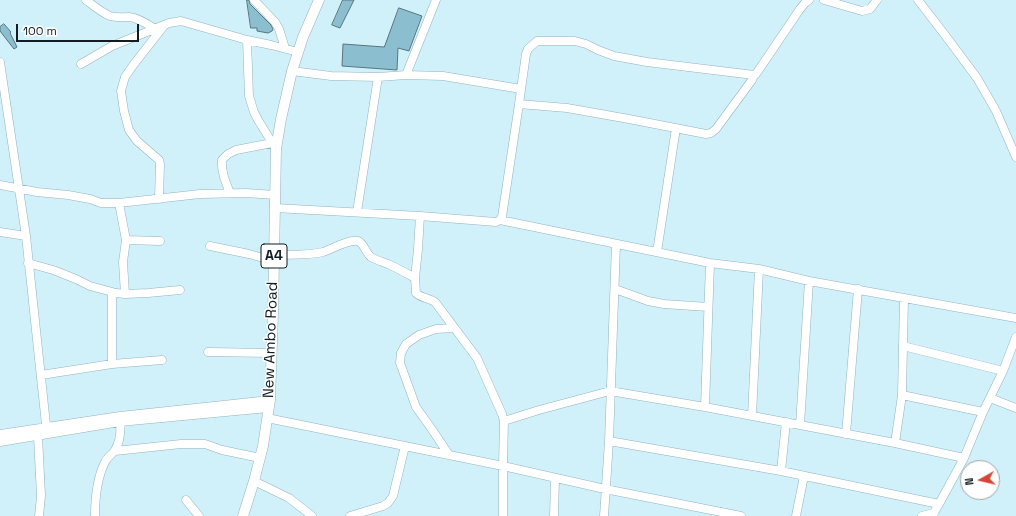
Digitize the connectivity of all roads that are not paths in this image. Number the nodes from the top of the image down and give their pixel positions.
1 (86, 0) edge
2 (254, 0) edge
3 (319, 0) edge
4 (436, 0) edge
5 (809, 0) edge
6 (824, 0) edge
7 (877, 0) edge
8 (918, 0) edge
9 (164, 25) junction
10 (155, 29) junction
11 (247, 40) junction
12 (285, 48) junction
13 (298, 52) junction
14 (0, 62) edge
15 (81, 64) dead end
16 (292, 71) junction
17 (754, 75) junction
18 (406, 76) junction
19 (378, 77) junction
20 (521, 89) junction
21 (519, 104) junction
22 (676, 128) junction
23 (274, 146) junction
24 (1016, 157) edge
25 (0, 185) edge
26 (18, 188) junction
27 (230, 194) junction
28 (275, 195) junction
29 (159, 199) junction
30 (119, 203) junction
31 (275, 208) junction
32 (357, 212) junction
33 (420, 216) junction
34 (500, 220) junction
35 (0, 232) edge
36 (26, 236) junction
37 (126, 240) junction
38 (160, 241) dead end
39 (616, 244) junction
40 (210, 246) dead end
41 (657, 252) junction
42 (274, 258) junction
43 (28, 263) junction
44 (710, 263) junction
45 (759, 269) junction
46 (415, 278) junction
47 (808, 281) junction
48 (615, 289) junction
49 (180, 290) dead end
50 (858, 290) junction
51 (112, 292) junction
52 (125, 294) junction
53 (904, 298) junction
54 (708, 307) junction
55 (1016, 318) edge
56 (454, 328) junction
57 (1016, 337) edge
58 (903, 346) junction
59 (208, 352) dead end
60 (272, 353) junction
61 (162, 360) dead end
62 (112, 364) junction
63 (1003, 371) junction
64 (41, 375) junction
65 (610, 391) junction
66 (902, 395) junction
67 (990, 398) junction
68 (705, 407) junction
69 (1016, 408) edge
70 (268, 409) junction
71 (983, 412) junction
72 (752, 416) junction
73 (120, 419) junction
74 (504, 421) junction
75 (786, 422) junction
76 (800, 425) junction
77 (47, 431) junction
78 (0, 434) edge
79 (846, 434) junction
80 (38, 436) junction
81 (609, 441) junction
82 (0, 442) edge
83 (895, 442) junction
84 (405, 446) junction
85 (115, 451) junction
86 (449, 455) junction
87 (260, 458) junction
88 (964, 458) junction
89 (503, 466) junction
90 (781, 471) junction
91 (804, 476) junction
92 (554, 478) junction
93 (254, 481) junction
94 (606, 489) junction
95 (186, 500) dead end
96 (939, 504) junction
97 (933, 514) edge
98 (40, 516) edge
99 (95, 516) edge
100 (199, 516) edge
101 (243, 516) edge
102 (312, 516) edge
103 (350, 516) edge
104 (503, 516) edge
105 (554, 516) edge
106 (604, 516) edge
107 (741, 516) edge
108 (796, 516) edge
109 (922, 516) edge

1 - 10 street
2 - 12 street
3 - 13 main road, New Ambo Road / A4
4 - 18 street
5 - 17 street
6 - 7 street
8 - 24 street
9 - 10 street
9 - 11 street
9 - 29 street
10 - 15 street
11 - 12 street
11 - 23 street
12 - 13 street
13 - 16 main road, New Ambo Road / A4
14 - 26 street
16 - 19 street
16 - 23 main road, New Ambo Road / A4
17 - 20 street
17 - 22 street
18 - 19 street
18 - 20 street
19 - 32 street
20 - 21 street
21 - 22 street
21 - 34 street
22 - 41 street
23 - 27 street
23 - 28 main road, New Ambo Road / A4
25 - 26 street
26 - 30 street
26 - 36 street
27 - 28 street
27 - 29 street
28 - 31 main road, New Ambo Road / A4
29 - 30 street
30 - 37 street
31 - 32 street
31 - 42 main road, New Ambo Road / A4
32 - 33 street
33 - 34 street
33 - 46 street
34 - 39 street
35 - 36 street
36 - 43 street
37 - 38 street
37 - 52 street
39 - 41 street
39 - 48 street
40 - 42 street
41 - 44 street
42 - 46 street
42 - 60 main road, New Ambo Road / A4
43 - 51 street
43 - 64 street
44 - 45 street
44 - 54 street
45 - 47 street
45 - 72 street
46 - 56 street
47 - 50 street
47 - 76 street
48 - 54 street
48 - 65 street
49 - 52 street
50 - 53 street
50 - 79 street
51 - 52 street
51 - 62 street
53 - 55 street
53 - 58 street
54 - 68 street
56 - 74 street
56 - 86 street
57 - 63 street
58 - 63 street
58 - 66 street
59 - 60 street
60 - 70 main road, New Ambo Road / A4
61 - 62 street
62 - 64 street
63 - 67 street
64 - 77 street
65 - 68 street
65 - 74 street
65 - 81 street
66 - 71 street
66 - 83 street
67 - 69 street
67 - 71 street
68 - 72 street
70 - 73 street
70 - 84 street
70 - 87 main road, New Ambo Road / A4
71 - 88 street
72 - 75 street
73 - 77 street
73 - 85 street
74 - 89 street
75 - 76 street
75 - 90 street
76 - 79 street
77 - 78 street
77 - 80 street
79 - 83 street
80 - 82 street
80 - 98 street
81 - 90 street
81 - 94 street
83 - 88 street
84 - 86 street
84 - 103 street
85 - 87 street
85 - 99 street
86 - 89 street
87 - 93 main road, New Ambo Road / A4
88 - 96 street
89 - 92 street
89 - 104 street
90 - 91 street
91 - 96 street
91 - 108 street
92 - 94 street
92 - 105 street
93 - 101 main road, New Ambo Road / A4
93 - 102 street
94 - 106 street
94 - 107 street
95 - 100 street
96 - 97 street
97 - 109 street

